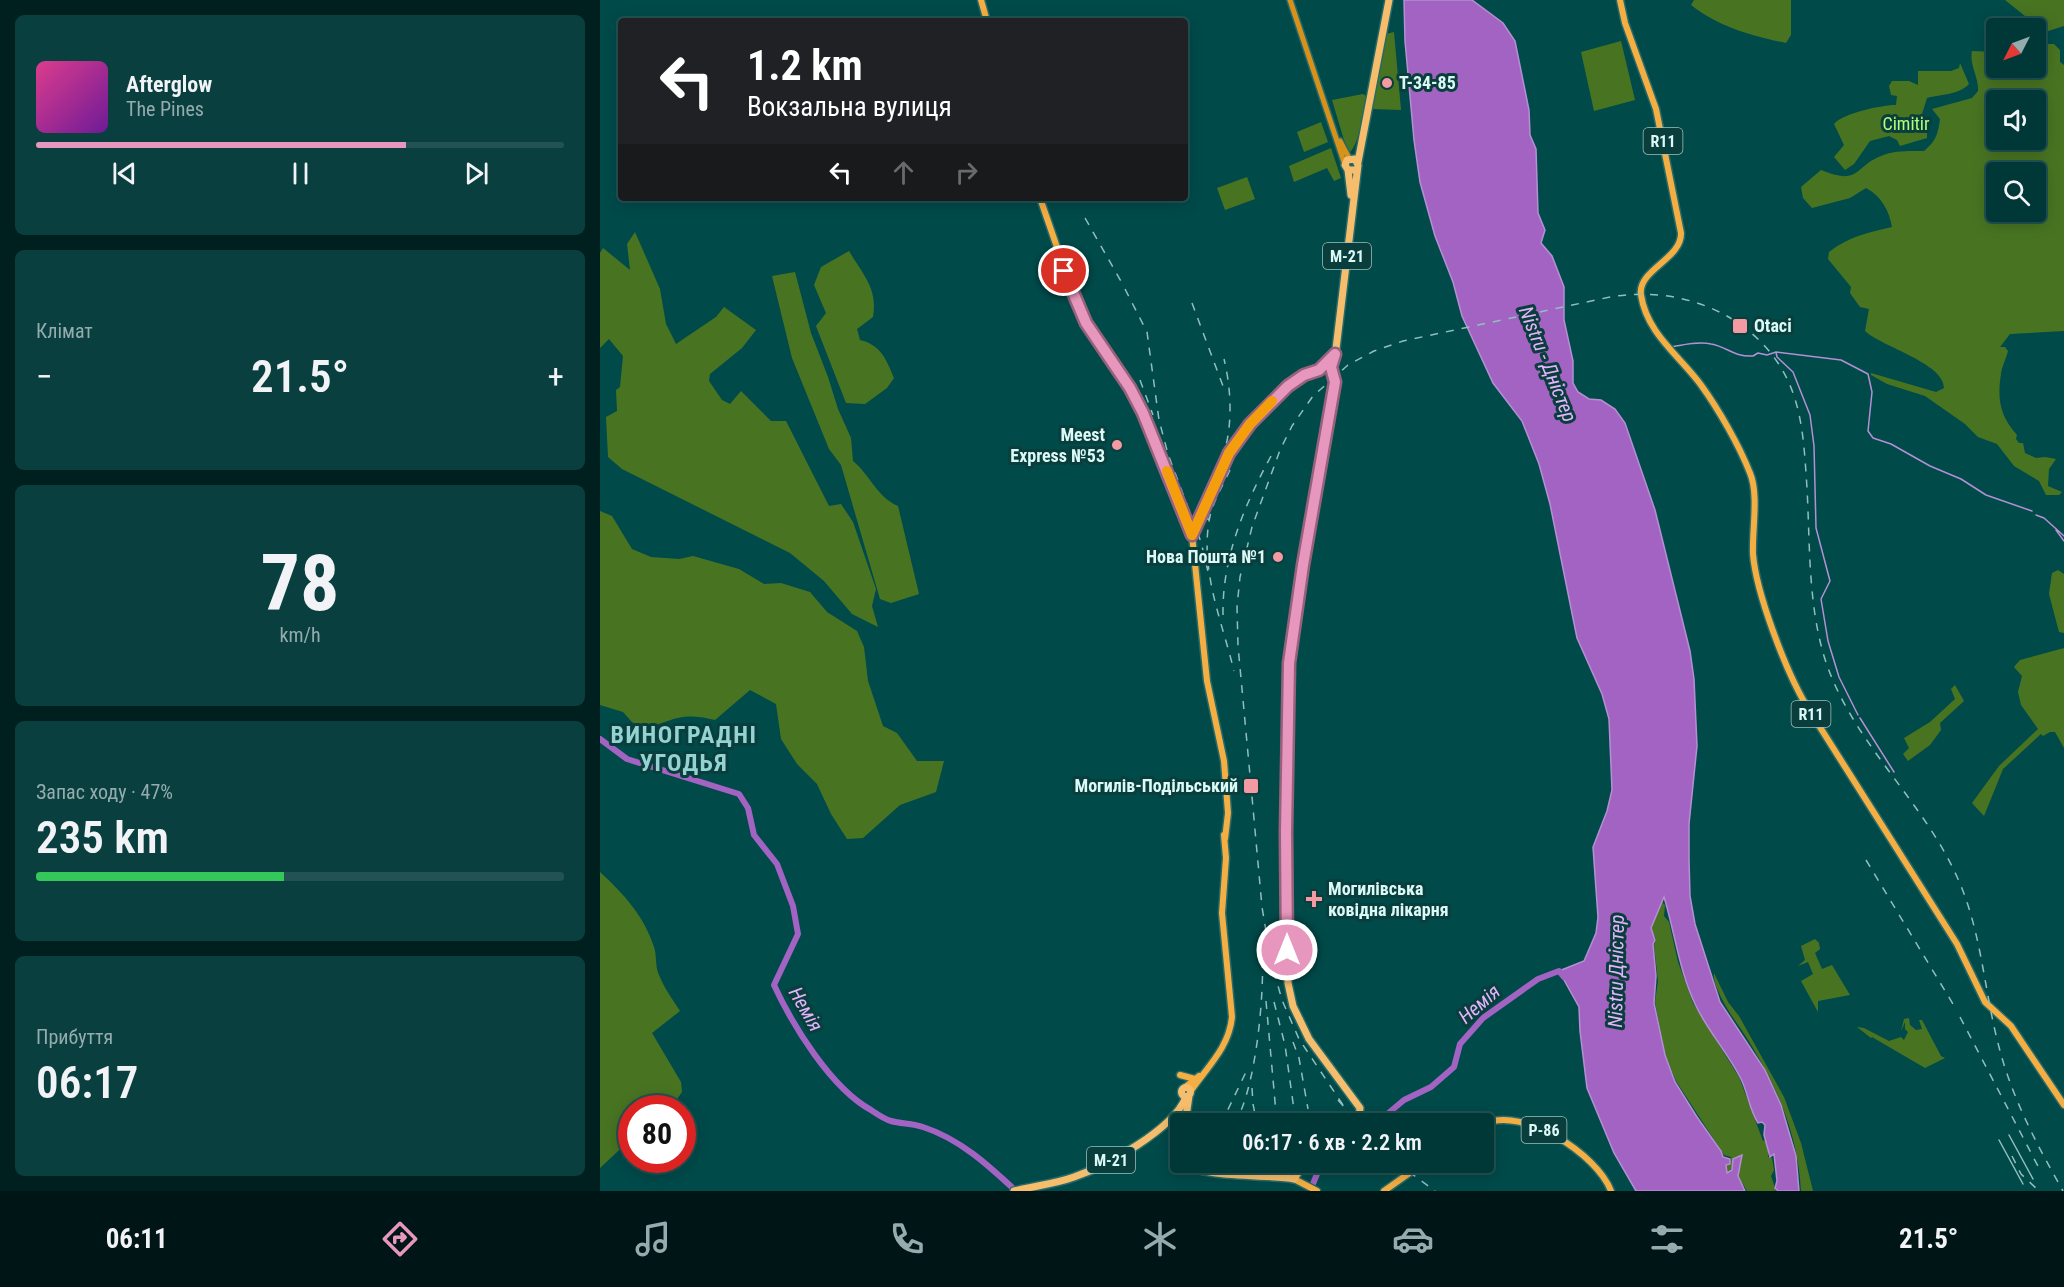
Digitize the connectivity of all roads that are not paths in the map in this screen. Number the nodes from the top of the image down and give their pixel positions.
1 (981, 0) edge
2 (1292, 0) edge
3 (1389, 0) edge
4 (1620, 0) edge
5 (986, 18) edge
6 (1360, 145) junction
7 (1348, 163) junction
8 (1357, 166) junction
9 (1041, 201) edge
10 (1352, 210) junction
11 (1333, 364) junction
12 (1319, 370) junction
13 (1192, 535) junction
14 (1204, 1072) junction
15 (1180, 1075) dead end
16 (1195, 1079) junction
17 (1185, 1098) junction
18 (2064, 1105) edge
19 (1185, 1113) edge
20 (1360, 1113) edge
21 (1494, 1121) edge
22 (1169, 1122) joint
23 (1230, 1173) edge
24 (1298, 1173) edge
25 (1409, 1173) edge
26 (1294, 1179) junction
27 (1014, 1191) edge
28 (1317, 1191) edge
29 (1384, 1191) edge
30 (1611, 1191) edge

1 - 5 main road
2 - 7 main road
3 - 6 highway, М-21
4 - 18 main road, R11
6 - 7 highway, М-21
6 - 8 highway, М-21
7 - 8 highway
7 - 8 highway
7 - 10 highway, М-21
8 - 10 highway, М-21
9 - 13 main road
10 - 11 highway, М-21
11 - 12 main road
11 - 12 main road
11 - 20 highway, М-21
12 - 13 main road
13 - 14 main road
14 - 16 main road
14 - 17 main road
15 - 16 main road
16 - 17 main road
17 - 19 highway
17 - 22 highway, М-21
21 - 30 main road, Р-86
22 - 27 highway, М-21
23 - 26 highway
24 - 26 highway
25 - 29 main road
26 - 28 main road

